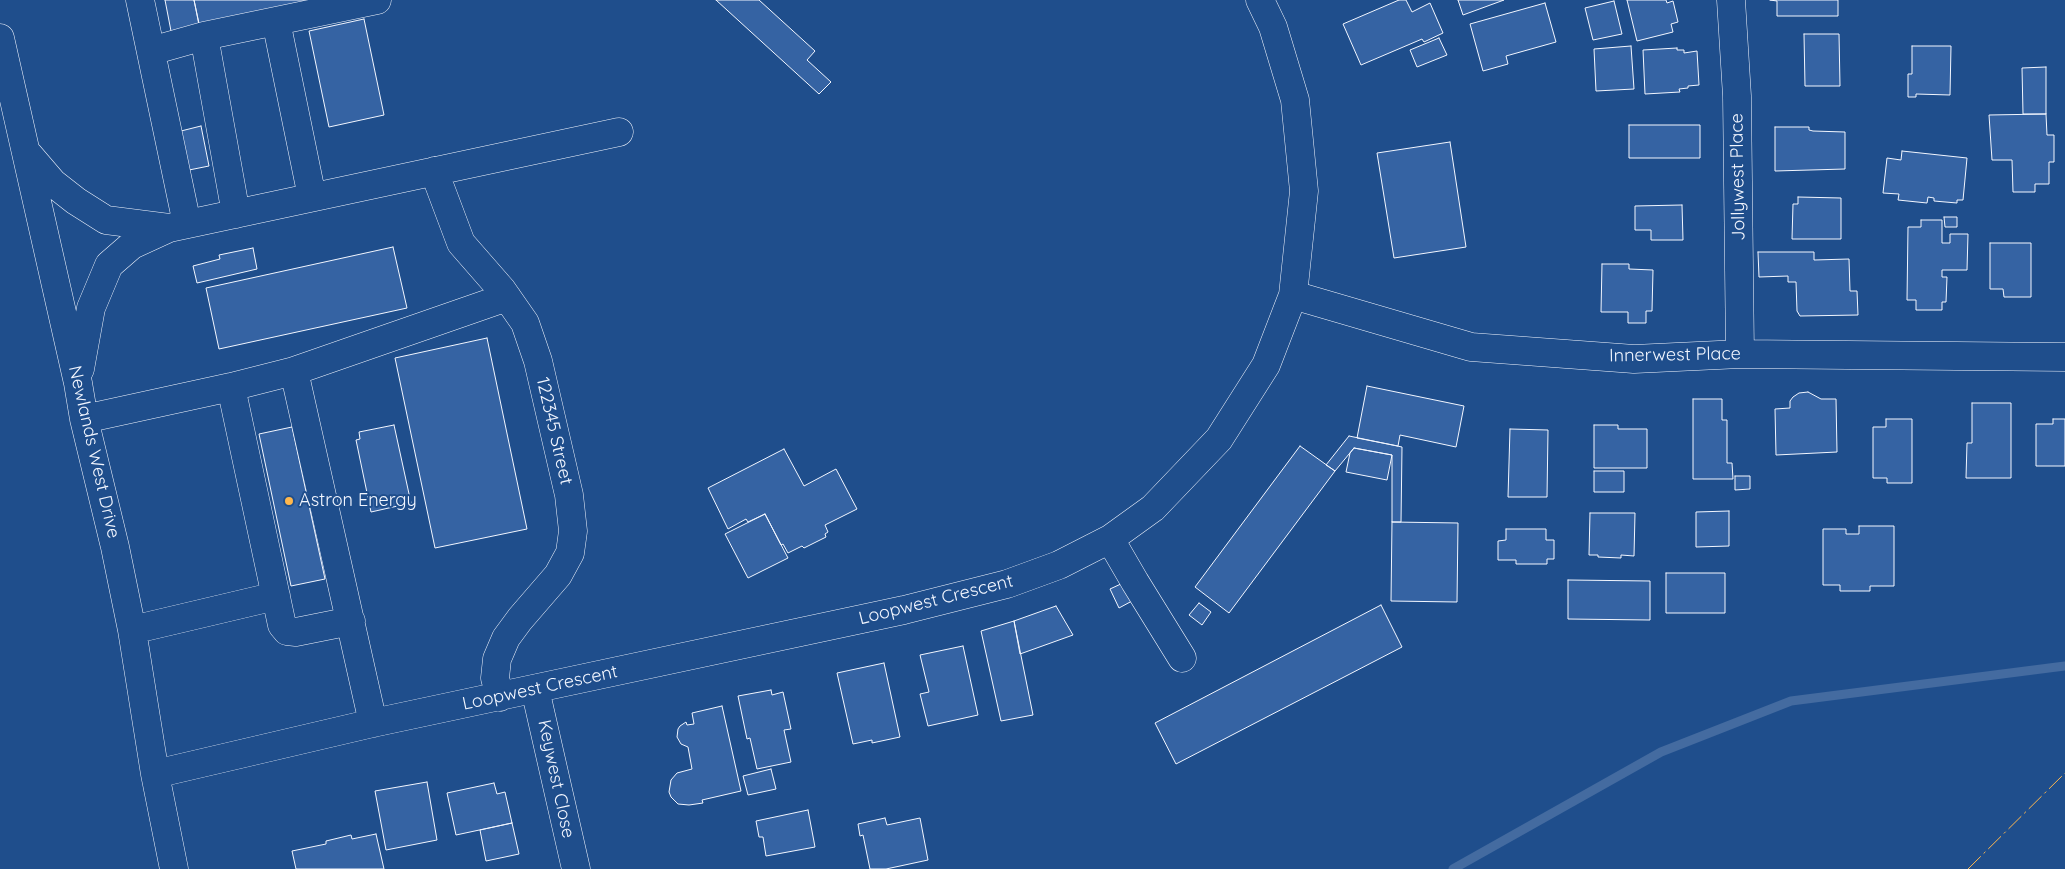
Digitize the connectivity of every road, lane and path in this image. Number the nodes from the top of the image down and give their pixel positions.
1 (140, 0) edge
2 (377, 0) edge
3 (1260, 0) edge
4 (1731, 0) edge
5 (276, 21) junction
6 (204, 36) junction
7 (0, 38) edge
8 (150, 51) junction
9 (619, 132) dead end
10 (26, 152) junction
11 (434, 171) junction
12 (312, 197) junction
13 (236, 214) junction
14 (178, 226) junction
15 (1293, 295) junction
16 (507, 297) junction
17 (1740, 354) junction
18 (2065, 357) edge
19 (294, 370) junction
20 (78, 383) junction
21 (231, 387) junction
22 (84, 419) junction
23 (1110, 539) junction
24 (276, 596) junction
25 (351, 621) junction
26 (132, 630) junction
27 (1182, 658) dead end
28 (536, 689) junction
29 (500, 697) junction
30 (373, 723) junction
31 (156, 774) junction
32 (174, 869) edge
33 (576, 869) edge

1 - 8 street
2 - 5 street
3 - 15 street, Loopwest Crescent
4 - 17 street, Jollywest Place
5 - 6 street
5 - 12 street
6 - 8 street
6 - 13 street
7 - 10 street, Newlands West Drive
8 - 14 street
9 - 11 street
10 - 14 street
10 - 20 street, Newlands West Drive
11 - 12 street
11 - 16 street, 122345 Street
12 - 13 street
13 - 14 street
14 - 20 street
15 - 17 street, Innerwest Place
15 - 23 street, Loopwest Crescent
16 - 19 street
16 - 29 street, 122345 Street
17 - 18 street, Innerwest Place
19 - 21 street
19 - 25 street
20 - 22 street, Newlands West Drive
21 - 22 street
21 - 24 street
22 - 26 street, Newlands West Drive
23 - 27 street
23 - 28 street, Loopwest Crescent
24 - 25 street
24 - 26 street
25 - 30 street
26 - 31 street, Newlands West Drive
28 - 29 street, Loopwest Crescent
28 - 33 street, Keywest Close
29 - 30 street, Loopwest Crescent
30 - 31 street, Loopwest Crescent
31 - 32 street, Newlands West Drive

